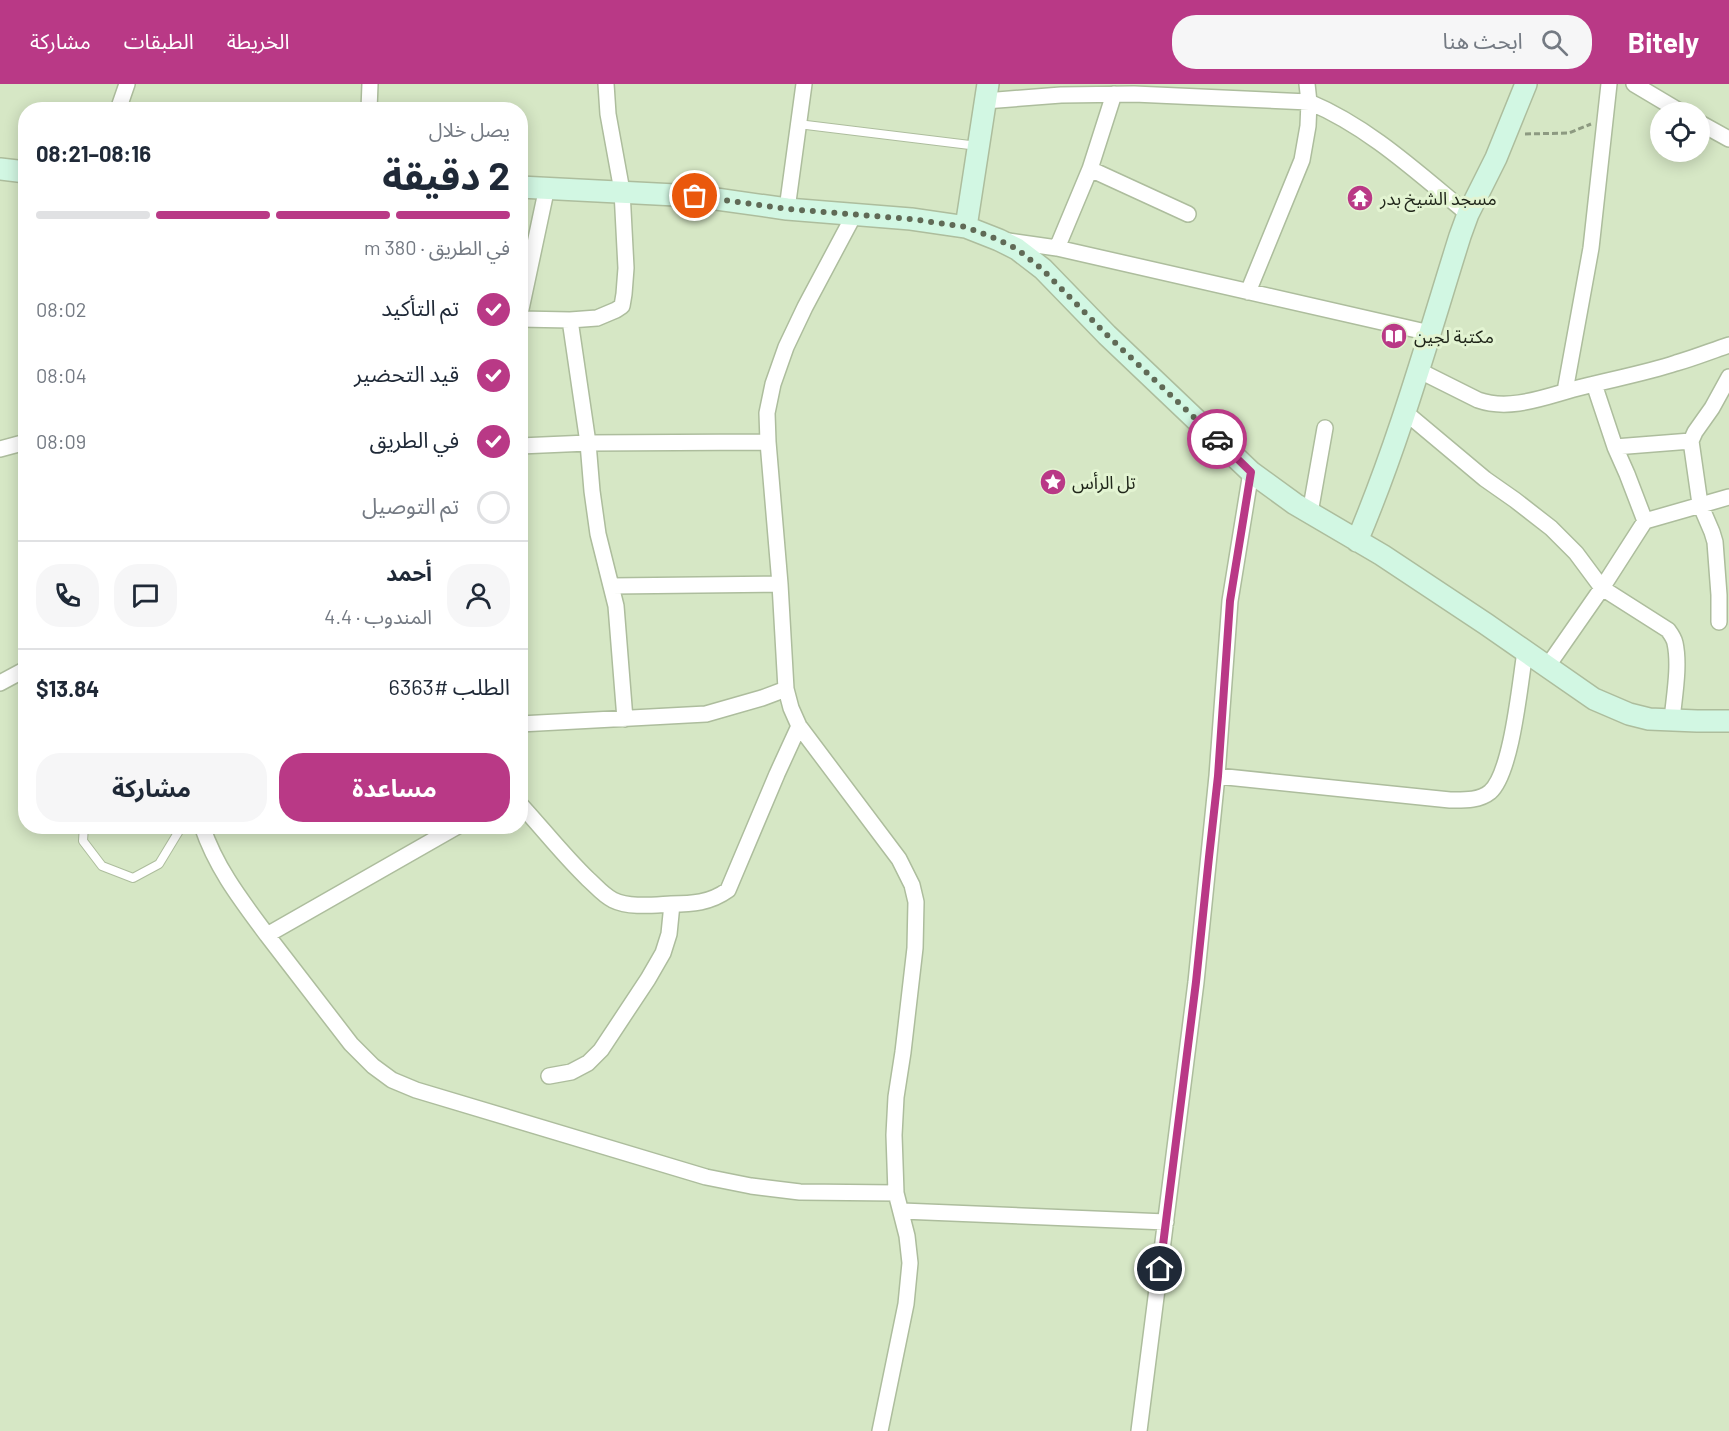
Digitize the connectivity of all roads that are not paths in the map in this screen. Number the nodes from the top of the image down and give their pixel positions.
1 (126, 84) edge
2 (369, 84) edge
3 (606, 84) edge
4 (804, 84) edge
5 (1307, 84) edge
6 (1526, 84) edge
7 (1609, 84) edge
8 (1634, 84) edge
9 (1133, 89) edge
10 (1656, 89) edge
11 (1060, 90) edge
12 (986, 92) edge
13 (1114, 94) junction
14 (120, 102) edge
15 (369, 102) edge
16 (1309, 102) junction
17 (1670, 102) edge
18 (798, 124) junction
19 (1710, 129) edge
20 (1729, 139) edge
21 (978, 146) junction
22 (0, 169) edge
23 (1089, 169) junction
24 (18, 171) edge
25 (528, 187) edge
26 (547, 187) junction
27 (622, 191) junction
28 (787, 209) junction
29 (1188, 214) dead end
30 (1468, 214) junction
31 (854, 215) junction
32 (966, 227) junction
33 (999, 240) junction
34 (1057, 248) junction
35 (528, 276) edge
36 (1248, 292) junction
37 (528, 319) edge
38 (570, 320) junction
39 (1430, 333) junction
40 (1729, 345) edge
41 (1418, 370) junction
42 (1729, 377) edge
43 (1594, 384) junction
44 (1565, 391) junction
45 (1405, 412) junction
46 (1325, 428) dead end
47 (1691, 441) junction
48 (768, 442) junction
49 (588, 443) junction
50 (18, 444) edge
51 (528, 447) edge
52 (1615, 447) junction
53 (0, 449) edge
54 (1251, 472) junction
55 (1729, 497) edge
56 (1700, 504) junction
57 (1310, 513) junction
58 (1645, 521) junction
59 (1357, 541) junction
60 (780, 584) junction
61 (612, 586) junction
62 (1602, 588) junction
63 (1724, 595) edge
64 (1719, 622) dead end
65 (1525, 652) junction
66 (1547, 668) junction
67 (18, 673) edge
68 (0, 683) edge
69 (786, 689) junction
70 (625, 719) junction
71 (1672, 720) junction
72 (1729, 721) edge
73 (528, 724) edge
74 (799, 726) junction
75 (1218, 776) junction
76 (528, 813) edge
77 (84, 834) edge
78 (177, 834) edge
79 (204, 834) edge
80 (444, 834) edge
81 (672, 904) junction
82 (267, 935) junction
83 (549, 1076) dead end
84 (896, 1193) junction
85 (902, 1211) junction
86 (1166, 1222) junction
87 (880, 1431) edge
88 (1139, 1431) edge

1 - 14 street
2 - 15 street
3 - 27 street
4 - 18 street
5 - 16 street
6 - 30 street
7 - 44 street
8 - 10 street
9 - 13 street
9 - 16 street
10 - 17 street
11 - 12 street
11 - 13 street
12 - 21 street
13 - 23 street
16 - 30 street
16 - 36 street
18 - 21 lane
18 - 28 street
19 - 20 street
21 - 32 street
22 - 24 street
23 - 29 street
23 - 34 street
25 - 26 street
26 - 27 street
26 - 35 street
27 - 28 street
27 - 38 street
28 - 31 street
30 - 39 street
31 - 32 street
31 - 48 street
32 - 33 street
33 - 34 street
33 - 54 street
34 - 36 street
36 - 39 street
37 - 38 street
38 - 49 street
39 - 41 street
40 - 43 street
41 - 44 street
41 - 45 street
42 - 47 street
43 - 44 street
43 - 52 street
45 - 59 street
45 - 62 street
46 - 57 street
47 - 52 street
47 - 56 street
48 - 49 street
48 - 60 street
49 - 51 street
49 - 61 street
50 - 53 street
52 - 58 street
54 - 57 street
54 - 75 street
55 - 56 street
56 - 58 street
56 - 63 street
57 - 59 street
58 - 62 street
59 - 65 street
60 - 61 street
60 - 69 street
61 - 70 street
62 - 66 street
62 - 71 street
63 - 64 street
65 - 66 street
65 - 75 street
66 - 71 street
67 - 68 street
69 - 70 street
69 - 74 street
70 - 73 street
71 - 72 street
74 - 81 street
74 - 84 street
75 - 86 street
76 - 81 street
77 - 78 lane
79 - 82 street
80 - 82 street
81 - 83 street
82 - 84 street
84 - 85 street
85 - 86 street
85 - 87 street
86 - 88 street

